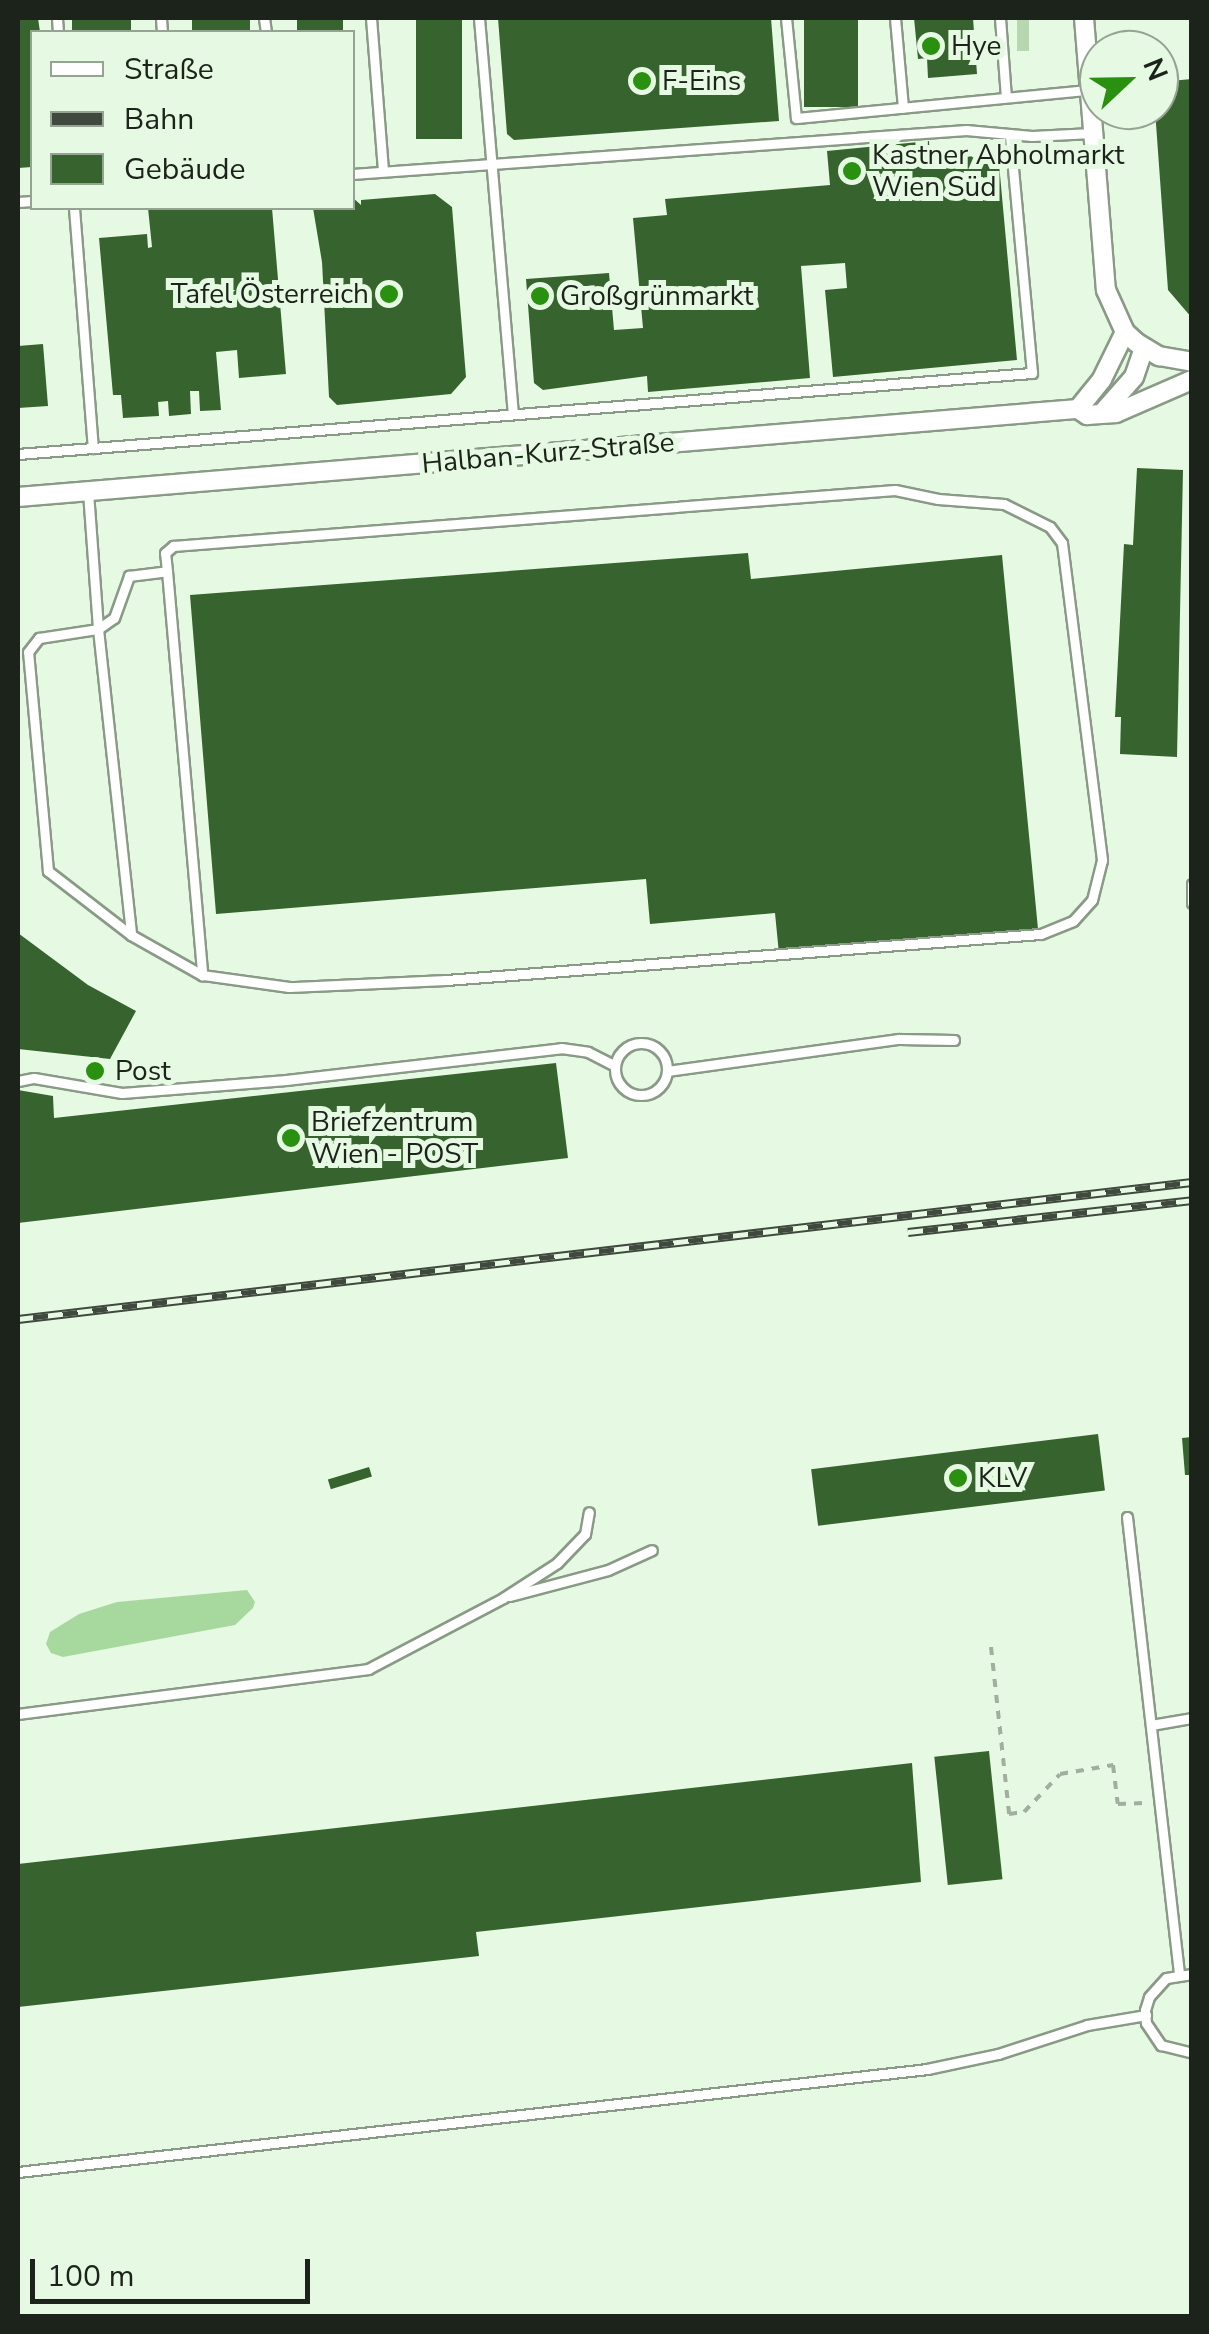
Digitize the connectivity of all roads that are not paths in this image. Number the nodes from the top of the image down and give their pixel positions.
1 (370, 18) edge
2 (479, 18) edge
3 (786, 18) edge
4 (895, 18) edge
5 (1000, 18) edge
6 (1079, 91) edge
7 (1006, 96) junction
8 (903, 108) junction
9 (1092, 132) joint
10 (1010, 134) junction
11 (491, 165) junction
12 (383, 171) junction
13 (355, 174) edge
14 (74, 210) edge
15 (1126, 332) junction
16 (1144, 348) junction
17 (1192, 362) edge
18 (1192, 380) edge
19 (1078, 408) junction
20 (1104, 411) junction
21 (513, 414) junction
22 (93, 448) junction
23 (18, 454) edge
24 (88, 491) junction
25 (18, 497) edge
26 (167, 571) junction
27 (98, 629) junction
28 (1192, 884) edge
29 (1192, 903) edge
30 (131, 935) junction
31 (202, 974) junction
32 (954, 1040) dead end
33 (615, 1066) junction
34 (668, 1071) junction
35 (18, 1081) edge
36 (589, 1512) dead end
37 (1127, 1517) dead end
38 (652, 1550) dead end
39 (503, 1598) junction
40 (18, 1714) edge
41 (1192, 1718) edge
42 (1151, 1725) junction
43 (1179, 1974) junction
44 (1192, 1974) edge
45 (1146, 2016) junction
46 (1192, 2053) edge
47 (18, 2172) edge

1 - 12 lane
2 - 11 lane
3 - 8 lane
4 - 8 lane
5 - 7 lane
6 - 7 lane
7 - 8 lane
9 - 10 lane
9 - 15 street
10 - 11 lane
10 - 21 lane
11 - 12 lane
11 - 21 lane
12 - 13 lane
14 - 22 lane
15 - 16 street
15 - 19 street
16 - 17 street
16 - 20 street
18 - 20 street, Halban-Kurz-Straße
19 - 20 street, Halban-Kurz-Straße
19 - 24 street, Halban-Kurz-Straße
21 - 22 lane
22 - 23 lane
24 - 25 street, Halban-Kurz-Straße
24 - 27 lane
26 - 27 lane
26 - 31 lane
26 - 31 lane
27 - 30 lane
27 - 30 lane
28 - 29 lane
30 - 31 lane
32 - 34 lane
33 - 34 lane
33 - 34 lane
33 - 35 lane
36 - 39 lane
37 - 42 lane
38 - 39 lane
39 - 40 lane
41 - 42 lane
42 - 43 lane
43 - 44 lane
43 - 45 lane
45 - 46 lane
45 - 47 lane

